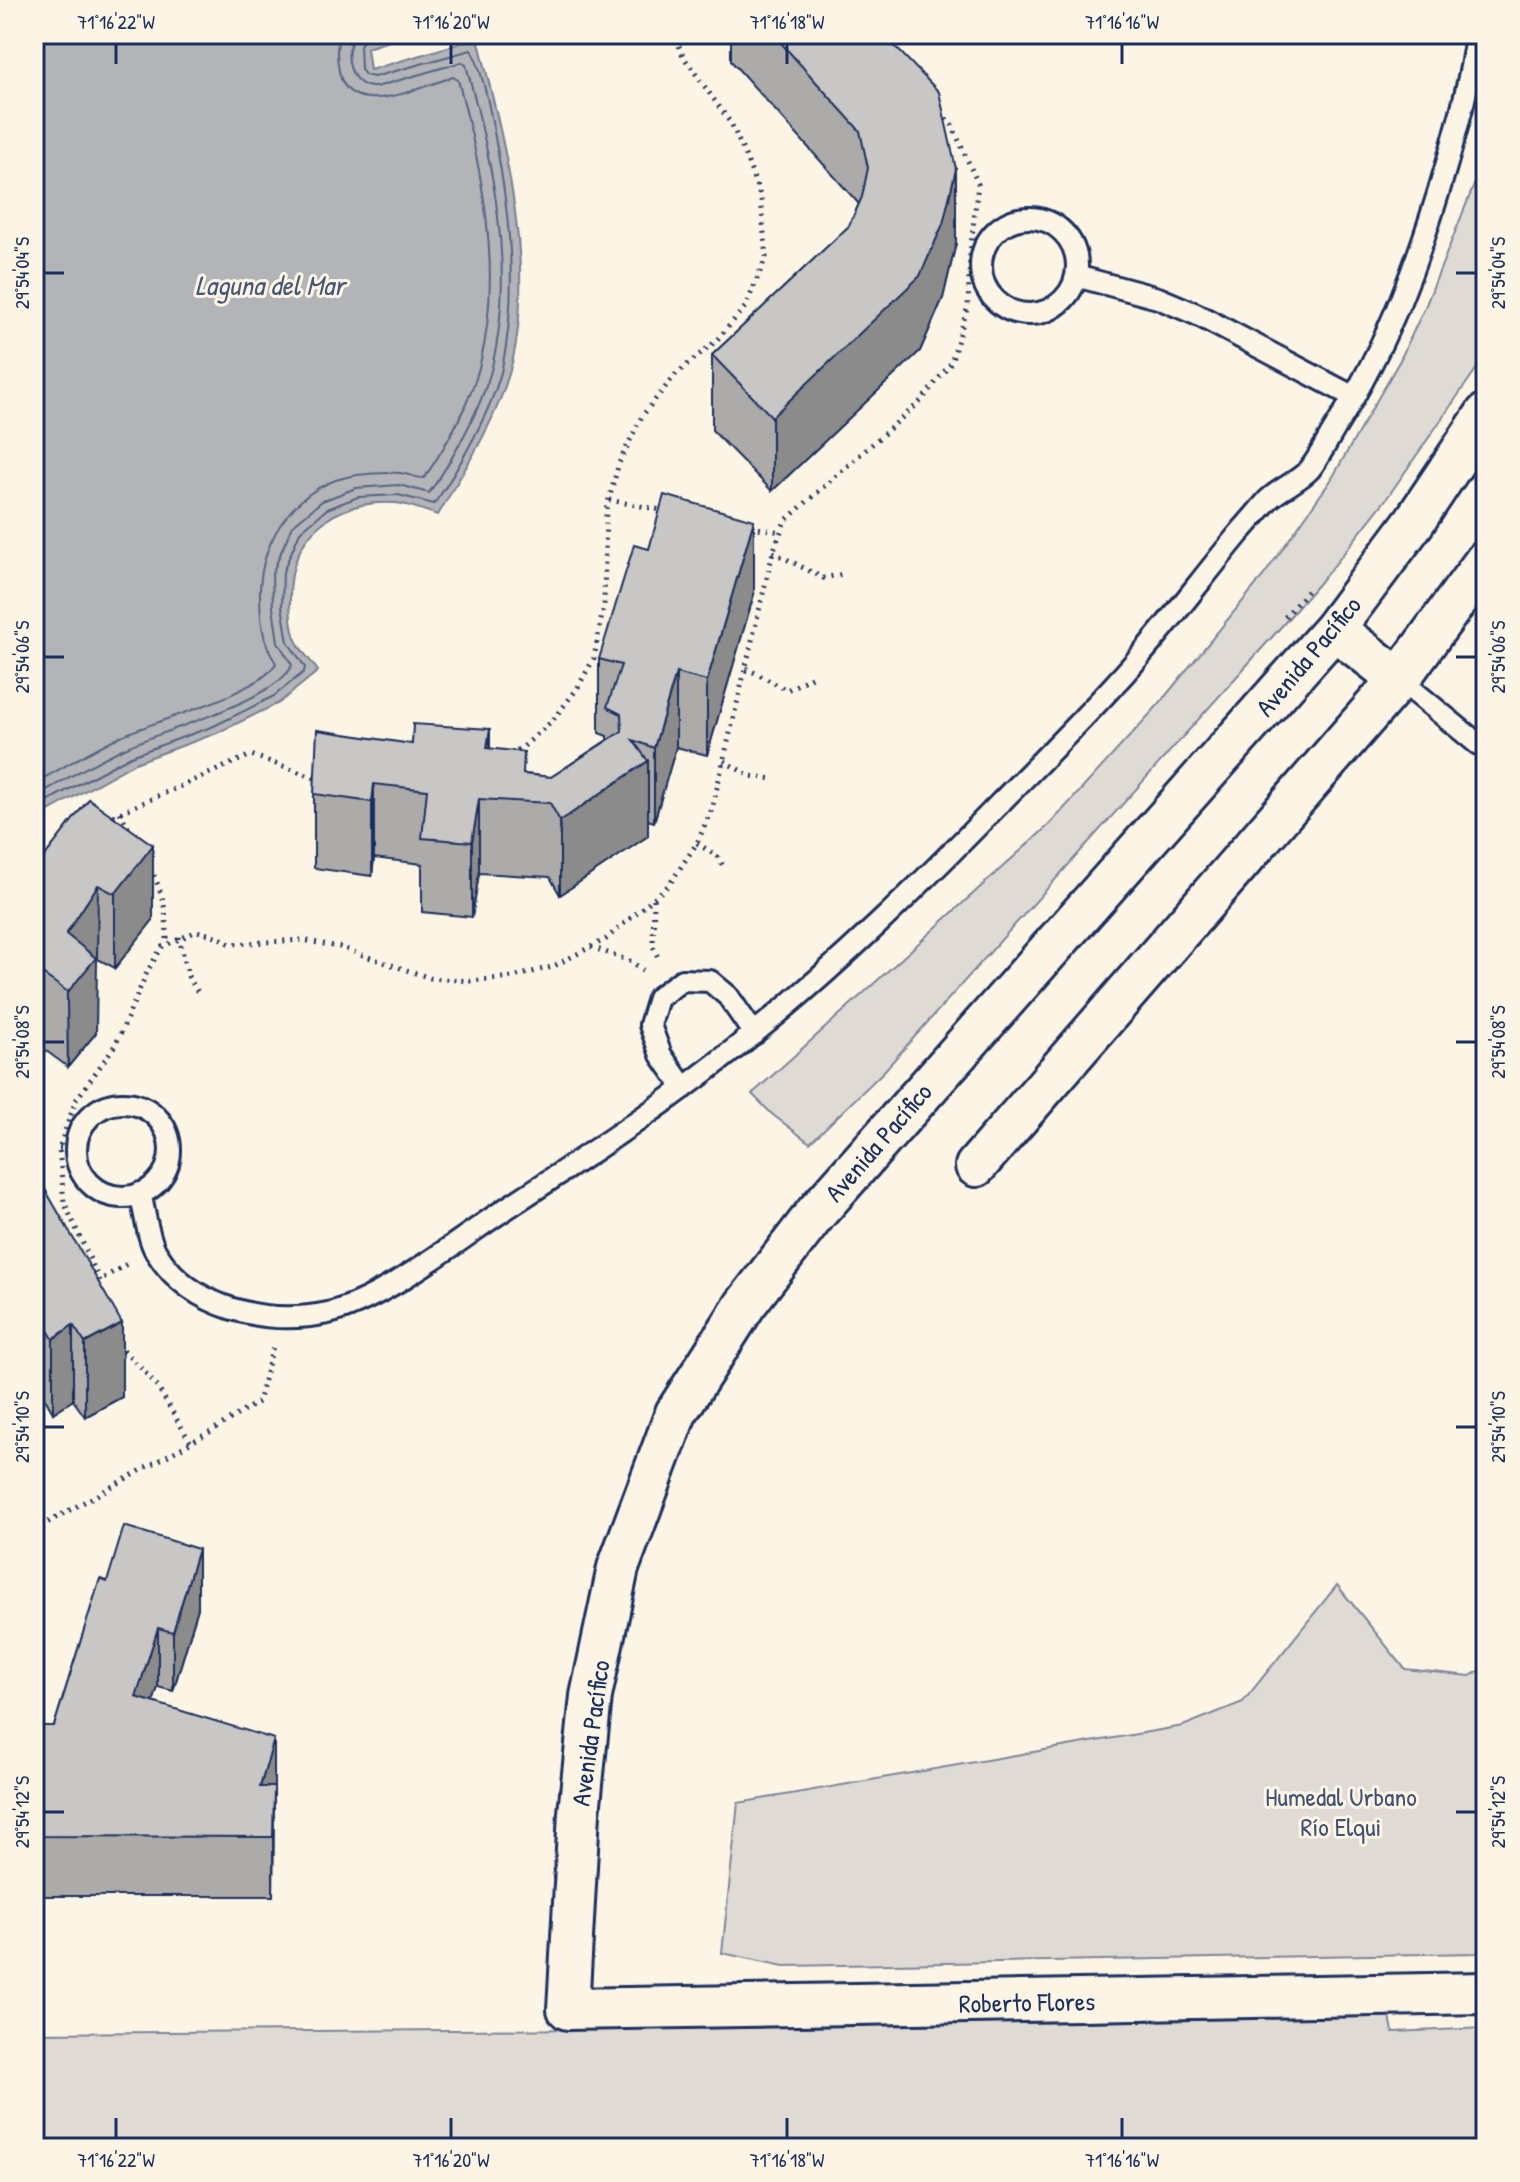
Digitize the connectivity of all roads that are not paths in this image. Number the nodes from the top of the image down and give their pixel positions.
1 (1476, 34) edge
2 (1076, 276) junction
3 (1354, 397) junction
4 (1486, 414) edge
5 (1486, 560) edge
6 (1334, 629) junction
7 (1399, 679) junction
8 (1478, 744) dead end
9 (754, 1034) junction
10 (684, 1088) junction
11 (976, 1166) dead end
12 (140, 1193) junction
13 (1486, 1993) edge
14 (568, 2009) joint

1 - 3 lane
2 - 2 lane
2 - 3 lane
3 - 9 lane
4 - 6 street, Avenida Pacífico
5 - 7 street
6 - 7 street
6 - 14 street, Avenida Pacífico
7 - 8 lane
7 - 11 street
9 - 10 lane
9 - 10 lane
10 - 12 lane
12 - 12 lane
13 - 14 street, Roberto Flores

